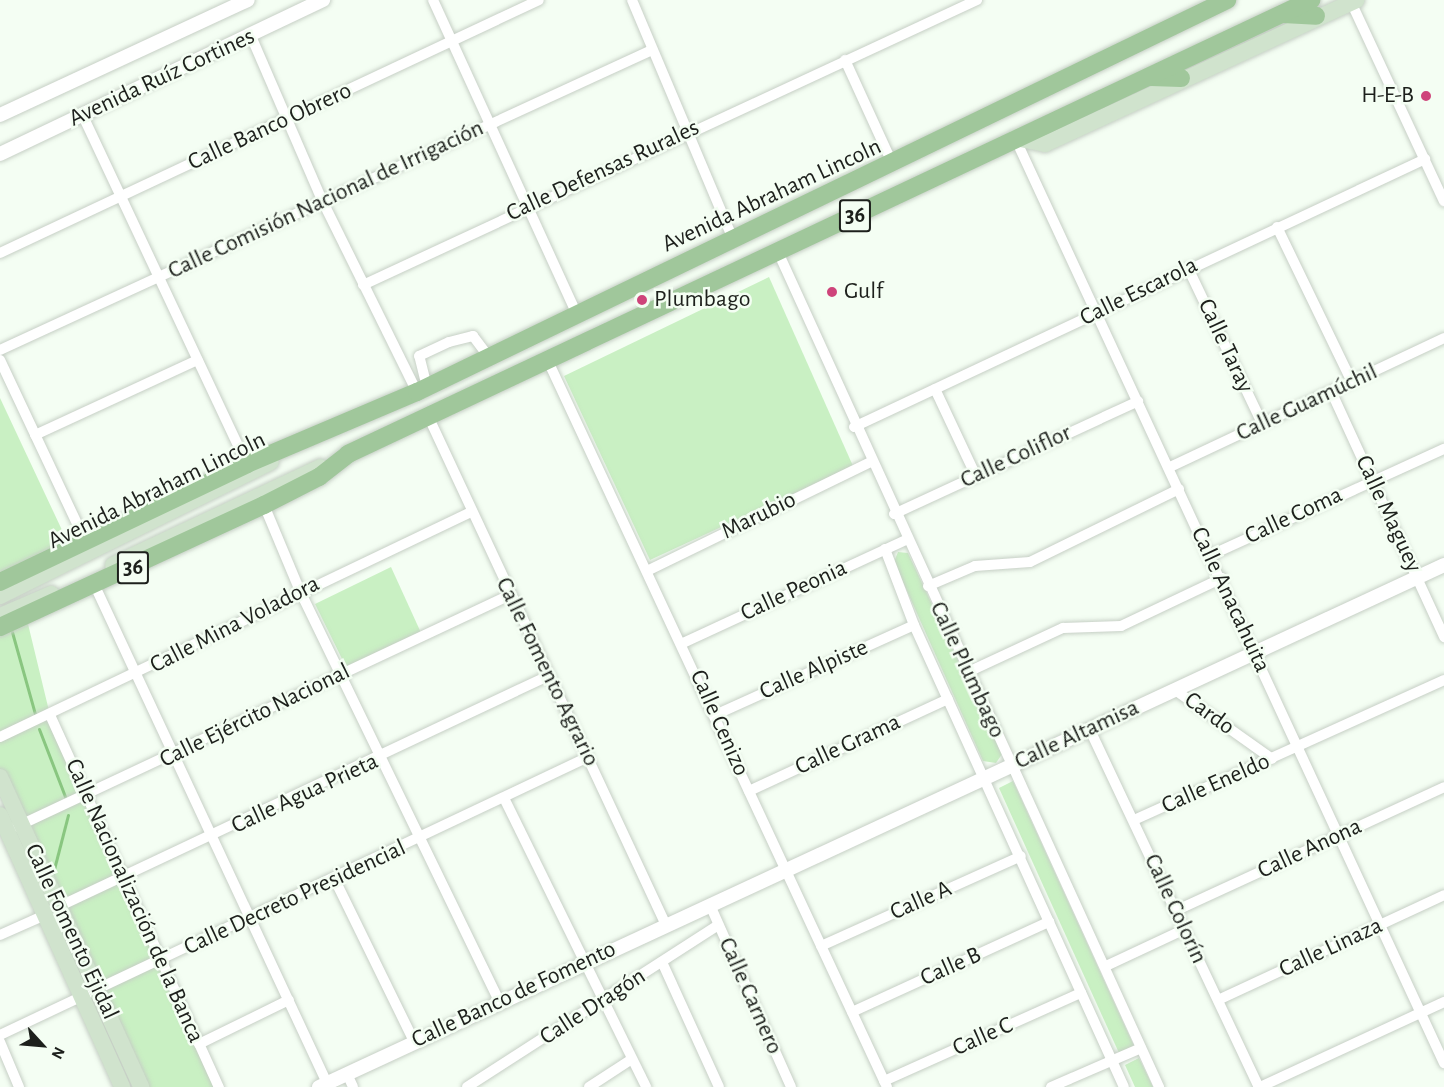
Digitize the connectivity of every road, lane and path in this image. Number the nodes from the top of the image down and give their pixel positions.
1 (248, 0) edge
2 (323, 0) edge
3 (434, 0) edge
4 (539, 0) edge
5 (632, 0) edge
6 (977, 0) edge
7 (1227, 0) edge
8 (1353, 1) edge
9 (1314, 8) edge
10 (251, 36) junction
11 (452, 42) junction
12 (652, 50) junction
13 (845, 60) junction
14 (1146, 77) junction
15 (1181, 78) junction
16 (82, 114) junction
17 (0, 115) edge
18 (286, 119) junction
19 (490, 124) junction
20 (688, 130) junction
21 (1014, 138) junction
22 (0, 154) edge
23 (1425, 159) junction
24 (893, 165) junction
25 (120, 196) junction
26 (322, 200) junction
27 (1444, 201) edge
28 (527, 206) junction
29 (1277, 227) junction
30 (734, 241) junction
31 (778, 252) junction
32 (0, 253) edge
33 (1188, 268) junction
34 (159, 278) junction
35 (363, 285) junction
36 (577, 314) junction
37 (1096, 314) junction
38 (1444, 338) edge
39 (0, 351) edge
40 (489, 357) junction
41 (0, 360) edge
42 (197, 360) junction
43 (548, 361) junction
44 (1352, 382) junction
45 (935, 389) junction
46 (422, 390) junction
47 (1331, 391) junction
48 (1138, 401) junction
49 (429, 418) junction
50 (1262, 423) junction
51 (854, 427) junction
52 (336, 430) junction
53 (35, 435) junction
54 (1444, 449) edge
55 (348, 454) junction
56 (870, 462) junction
57 (247, 464) junction
58 (1170, 467) junction
59 (976, 476) junction
60 (1372, 480) junction
61 (1179, 489) junction
62 (264, 505) junction
63 (471, 512) junction
64 (894, 514) junction
65 (906, 540) junction
66 (85, 541) junction
67 (885, 549) junction
68 (1211, 555) junction
69 (1444, 565) edge
70 (649, 570) junction
71 (1222, 578) junction
72 (1417, 578) junction
73 (0, 582) edge
74 (95, 586) junction
75 (928, 586) junction
76 (300, 591) junction
77 (510, 595) junction
78 (0, 596) edge
79 (0, 616) edge
80 (914, 625) junction
81 (0, 627) edge
82 (1444, 637) edge
83 (683, 643) junction
84 (1254, 652) junction
85 (968, 672) junction
86 (139, 673) junction
87 (341, 675) junction
88 (548, 676) junction
89 (1444, 680) edge
90 (1175, 690) junction
91 (948, 699) junction
92 (50, 714) junction
93 (715, 715) junction
94 (1090, 730) junction
95 (0, 737) edge
96 (1297, 746) junction
97 (176, 754) junction
98 (588, 757) junction
99 (382, 758) junction
100 (1272, 759) junction
101 (1012, 765) junction
102 (0, 777) edge
103 (986, 777) junction
104 (1444, 787) edge
105 (749, 791) junction
106 (86, 797) junction
107 (504, 798) junction
108 (0, 815) edge
109 (1134, 820) junction
110 (10, 830) edge
111 (1340, 835) junction
112 (213, 837) junction
113 (422, 838) junction
114 (1021, 856) junction
115 (785, 870) junction
116 (334, 878) junction
117 (121, 879) junction
118 (1444, 895) edge
119 (710, 905) junction
120 (53, 911) junction
121 (1175, 911) junction
122 (250, 917) junction
123 (1049, 922) junction
124 (666, 925) junction
125 (718, 925) junction
126 (1381, 925) junction
127 (1183, 930) junction
128 (0, 935) edge
129 (821, 946) junction
130 (160, 961) junction
131 (587, 961) junction
132 (662, 962) junction
133 (1106, 966) junction
134 (90, 993) junction
135 (1081, 993) junction
136 (606, 999) junction
137 (289, 1000) junction
138 (1218, 1000) junction
139 (1444, 1002) edge
140 (500, 1003) junction
141 (852, 1012) junction
142 (1421, 1012) junction
143 (0, 1035) edge
144 (414, 1041) junction
145 (0, 1042) edge
146 (199, 1044) junction
147 (1141, 1048) junction
148 (632, 1059) junction
149 (1111, 1060) junction
150 (1444, 1063) edge
151 (347, 1074) junction
152 (886, 1084) edge
153 (323, 1085) edge
154 (19, 1087) edge
155 (123, 1087) edge
156 (141, 1087) edge
157 (219, 1087) edge
158 (353, 1087) edge
159 (467, 1087) edge
160 (589, 1087) edge
161 (646, 1087) edge
162 (719, 1087) edge
163 (791, 1087) edge
164 (1051, 1087) edge
165 (1124, 1087) edge
166 (1159, 1087) edge
167 (1259, 1087) edge

1 - 17 street, Avenida Ruíz Cortines
2 - 10 street, Avenida Ruíz Cortines
3 - 11 street
4 - 11 street, Calle Banco Obrero
5 - 12 street
6 - 13 street, Calle Defensas Rurales
7 - 24 main road, Avenida Abraham Lincoln / 36
8 - 9 main road
8 - 23 street
9 - 14 main road, 36
9 - 15 main road
10 - 16 street, Avenida Ruíz Cortines
10 - 18 street
11 - 18 street, Calle Banco Obrero
11 - 19 street
12 - 19 street, Calle Comisión Nacional de Irrigación
12 - 20 street
13 - 20 street, Calle Defensas Rurales
13 - 24 street
14 - 15 main road
14 - 21 main road, 36
15 - 21 main road
16 - 22 street, Avenida Ruíz Cortines
16 - 25 street
18 - 25 street, Calle Banco Obrero
18 - 26 street
19 - 26 street, Calle Comisión Nacional de Irrigación
19 - 28 street
20 - 28 street, Calle Defensas Rurales
20 - 30 street
21 - 31 main road, 36
21 - 37 street, Calle Anacahuita
23 - 27 street
23 - 29 street, Calle Escarola
24 - 30 main road, Avenida Abraham Lincoln / 36
25 - 32 street, Calle Banco Obrero
25 - 34 street
26 - 34 street, Calle Comisión Nacional de Irrigación
26 - 35 street
28 - 35 street, Calle Defensas Rurales
28 - 36 street
29 - 33 street, Calle Escarola
29 - 44 street
30 - 36 main road, Avenida Abraham Lincoln / 36
31 - 43 main road, 36
31 - 51 street, Calle Plumbago
33 - 37 street, Calle Escarola
33 - 50 street, Calle Taray
34 - 39 street, Calle Comisión Nacional de Irrigación
34 - 42 street
35 - 46 street
36 - 40 main road, Avenida Abraham Lincoln / 36
37 - 45 street, Calle Escarola
37 - 48 street, Calle Anacahuita
38 - 44 street, Calle Guamúchil
40 - 46 main road, Avenida Abraham Lincoln / 36
40 - 46 street
41 - 53 street
42 - 53 street
42 - 57 street
43 - 49 main road, 36
43 - 70 street, Calle Cenizo
44 - 47 street, Calle Guamúchil
45 - 51 street, Calle Escarola
45 - 59 street
46 - 52 main road, Avenida Abraham Lincoln / 36
47 - 50 street, Calle Guamúchil
47 - 60 street, Calle Maguey
48 - 58 street, Calle Anacahuita
48 - 59 street, Calle Coliflor
49 - 55 main road, 36
49 - 63 street, Calle Fomento Agrario
50 - 58 street, Calle Guamúchil
51 - 56 street, Calle Plumbago
52 - 57 main road, Avenida Abraham Lincoln / 36
52 - 78 main road, Avenida Abraham Lincoln / 36
53 - 66 street
54 - 60 street, Calle Coma
55 - 62 main road, 36
55 - 79 main road, 36
56 - 64 street, Calle Plumbago
56 - 70 street, Marubio
57 - 66 main road, Avenida Abraham Lincoln / 36
58 - 61 street, Calle Anacahuita
59 - 64 street, Calle Coliflor
60 - 68 street, Calle Coma
60 - 72 street, Calle Maguey
61 - 68 street, Calle Anacahuita
61 - 75 street
62 - 74 main road, 36
62 - 76 street
63 - 76 street, Calle Mina Voladora
63 - 77 street, Calle Fomento Agrario
64 - 65 street, Calle Plumbago
65 - 67 street, Calle Peonia
65 - 75 street, Calle Plumbago
66 - 73 main road, Avenida Abraham Lincoln / 36
67 - 80 street, Calle Plumbago
67 - 83 street, Calle Peonia
68 - 71 street, Calle Anacahuita
69 - 72 street, Calle Altamisa
70 - 83 street, Calle Cenizo
71 - 84 street, Calle Anacahuita
71 - 85 street
72 - 82 street, Calle Maguey
72 - 84 street, Calle Altamisa
74 - 81 main road, 36
74 - 86 street
75 - 85 street, Calle Plumbago
76 - 86 street, Calle Mina Voladora
76 - 87 street
77 - 87 street, Calle Ejército Nacional
77 - 88 street, Calle Fomento Agrario
80 - 91 street, Calle Plumbago
80 - 93 street, Calle Alpiste
83 - 93 street, Calle Cenizo
84 - 90 street, Calle Altamisa
84 - 96 street, Calle Anacahuita
85 - 101 street, Calle Plumbago
86 - 92 street, Calle Mina Voladora
86 - 97 street
87 - 97 street, Calle Ejército Nacional
87 - 99 street
88 - 98 street, Calle Fomento Agrario
88 - 99 street, Calle Agua Prieta
89 - 96 street, Calle Eneldo
90 - 94 street, Calle Altamisa
90 - 100 street, Cardo
91 - 103 street, Calle Plumbago
91 - 105 street, Calle Grama
92 - 95 street, Calle Mina Voladora
92 - 106 street, Calle Nacionalización de la Banca
93 - 105 street, Calle Cenizo
94 - 101 street, Calle Altamisa
94 - 109 street, Calle Colorín
96 - 100 street, Calle Eneldo
96 - 111 street, Calle Anacahuita
97 - 106 street, Calle Ejército Nacional
97 - 112 street
98 - 107 street, Calle Decreto Presidencial
98 - 124 street, Calle Fomento Agrario
99 - 112 street, Calle Agua Prieta
99 - 113 street
100 - 109 street, Calle Eneldo
101 - 103 street, Calle Altamisa
101 - 133 street, Calle Plumbago
102 - 110 main road, Calle Fomento Ejidal
103 - 114 street, Calle Plumbago
103 - 115 street, Calle Altamisa
104 - 111 street, Calle Anona
105 - 115 street, Calle Cenizo
106 - 110 street, Calle Ejército Nacional
106 - 117 street, Calle Nacionalización de la Banca
107 - 113 street, Calle Decreto Presidencial
107 - 131 street
108 - 110 main road, Calle Fomento Ejidal
109 - 121 street, Calle Colorín
110 - 120 main road, Calle Fomento Ejidal
111 - 121 street, Calle Anona
111 - 126 street, Calle Anacahuita
112 - 117 street, Calle Agua Prieta
112 - 122 street
113 - 116 street, Calle Decreto Presidencial
113 - 140 street
114 - 123 street, Calle Plumbago
114 - 129 street, Calle A
115 - 119 street, Calle Altamisa
115 - 129 street, Calle Cenizo
116 - 122 street, Calle Decreto Presidencial
116 - 144 street
117 - 120 street, Calle Agua Prieta
117 - 130 street, Calle Nacionalización de la Banca
118 - 126 street, Calle Linaza
119 - 124 street, Calle Banco de Fomento
119 - 125 street, Calle Carnero
120 - 128 street, Calle Agua Prieta
120 - 134 main road, Calle Fomento Ejidal
121 - 127 street, Calle Colorín
122 - 130 street, Calle Decreto Presidencial
122 - 137 street
123 - 135 street, Calle Plumbago
123 - 141 street, Calle B
124 - 131 street, Calle Banco de Fomento
125 - 132 street, Calle Dragón
125 - 163 street, Calle Carnero
126 - 138 street, Calle Linaza
126 - 142 street, Calle Anacahuita
127 - 133 street
127 - 138 street, Calle Colorín
129 - 141 street, Calle Cenizo
130 - 134 street, Calle Decreto Presidencial
130 - 146 street, Calle Nacionalización de la Banca
131 - 136 street
131 - 140 street, Calle Banco de Fomento
132 - 136 street, Calle Dragón
132 - 162 street
133 - 147 street, Calle Plumbago
134 - 143 street, Calle Decreto Presidencial
134 - 155 main road, Calle Fomento Ejidal
134 - 156 main road, Calle Fomento Ejidal
135 - 149 street, Calle Plumbago
135 - 152 street, Calle C
136 - 148 street
136 - 159 street, Calle Dragón
137 - 146 street
137 - 153 street
138 - 167 street, Calle Colorín
139 - 142 street
140 - 144 street, Calle Banco de Fomento
141 - 152 street, Calle Cenizo
142 - 150 street, Calle Anacahuita
142 - 167 street
144 - 151 street, Calle Banco de Fomento
145 - 154 street
146 - 157 street, Calle Nacionalización de la Banca
147 - 149 street
147 - 166 street, Calle Plumbago
148 - 160 street
148 - 161 street
149 - 164 street
149 - 165 street, Calle Plumbago
151 - 153 street, Calle Banco de Fomento
151 - 158 street

